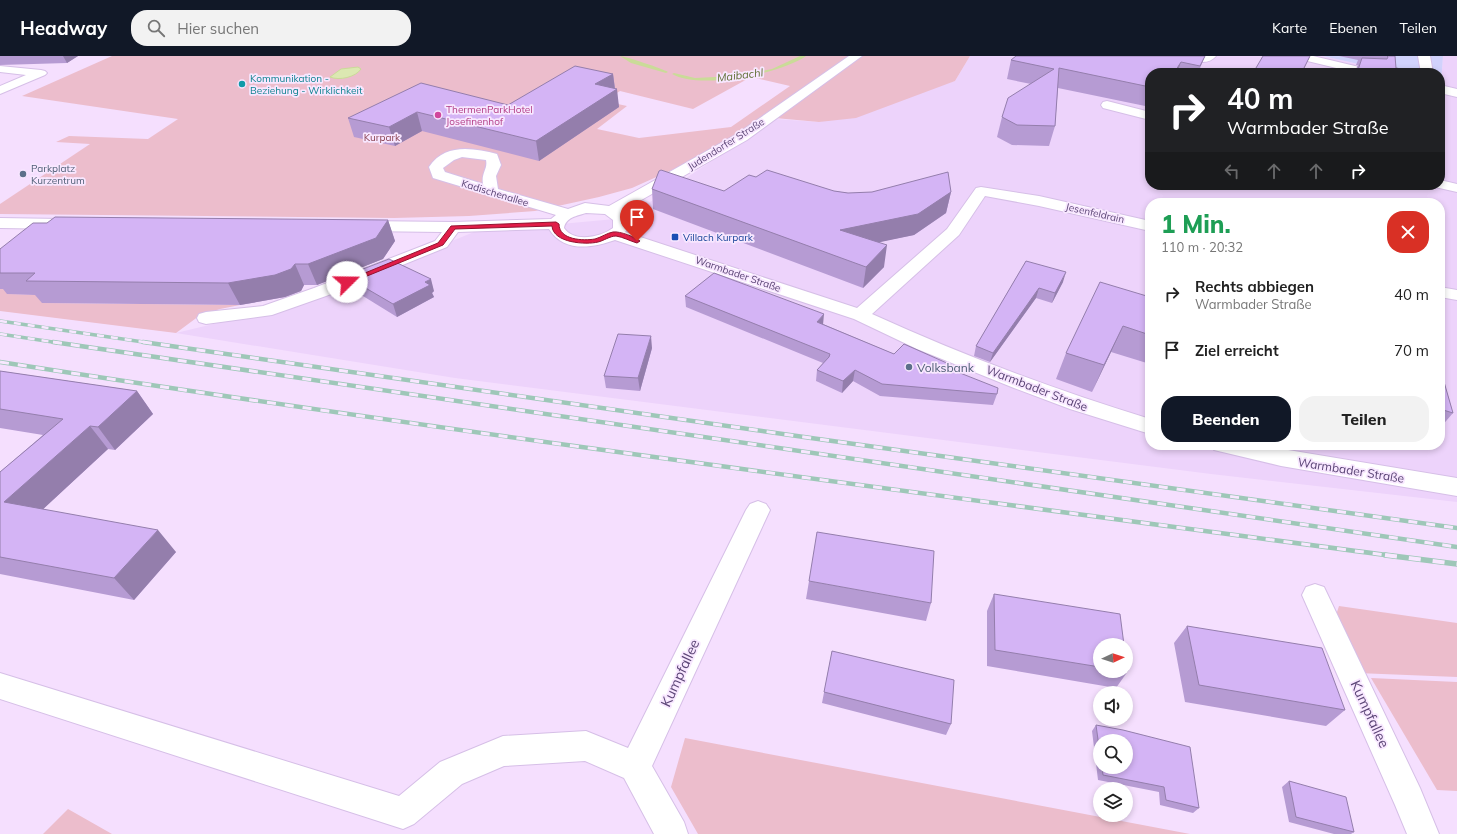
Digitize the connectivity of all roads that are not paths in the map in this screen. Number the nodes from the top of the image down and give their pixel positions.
1 (856, 56) edge
2 (1187, 56) edge
3 (1210, 56) edge
4 (1299, 56) edge
5 (1424, 56) edge
6 (1322, 61) junction
7 (1318, 68) edge
8 (1351, 68) edge
9 (1426, 68) edge
10 (0, 69) edge
11 (0, 90) edge
12 (1445, 90) edge
13 (1457, 93) edge
14 (1107, 105) edge
15 (1145, 115) edge
16 (1445, 185) edge
17 (1457, 188) edge
18 (491, 192) junction
19 (611, 211) junction
20 (554, 217) junction
21 (0, 223) edge
22 (80, 224) edge
23 (1145, 225) edge
24 (346, 226) edge
25 (453, 227) junction
26 (614, 234) junction
27 (1445, 293) edge
28 (1457, 295) edge
29 (860, 315) junction
30 (206, 318) dead end
31 (1145, 425) edge
32 (1244, 450) edge
33 (1457, 487) edge
34 (758, 510) dead end
35 (1315, 595) dead end
36 (0, 686) edge
37 (635, 767) junction
38 (672, 834) edge
39 (1423, 834) edge

1 - 19 street, Judendorfer Straße
2 - 3 street
4 - 6 street
5 - 9 street
6 - 7 street
6 - 8 street
10 - 11 street
12 - 13 street
14 - 15 street
16 - 17 street
18 - 18 street, Kadischenallee
18 - 20 street, Kadischenallee
19 - 20 street
19 - 26 street
20 - 25 street
20 - 26 street
21 - 22 street
23 - 29 street, Jesenfeldrain
24 - 25 street
25 - 30 street
26 - 29 street, Warmbader Straße
27 - 28 street
29 - 31 street, Warmbader Straße
32 - 33 street, Warmbader Straße
34 - 37 street, Kumpfallee
35 - 39 street, Kumpfallee
36 - 37 street
37 - 38 street

